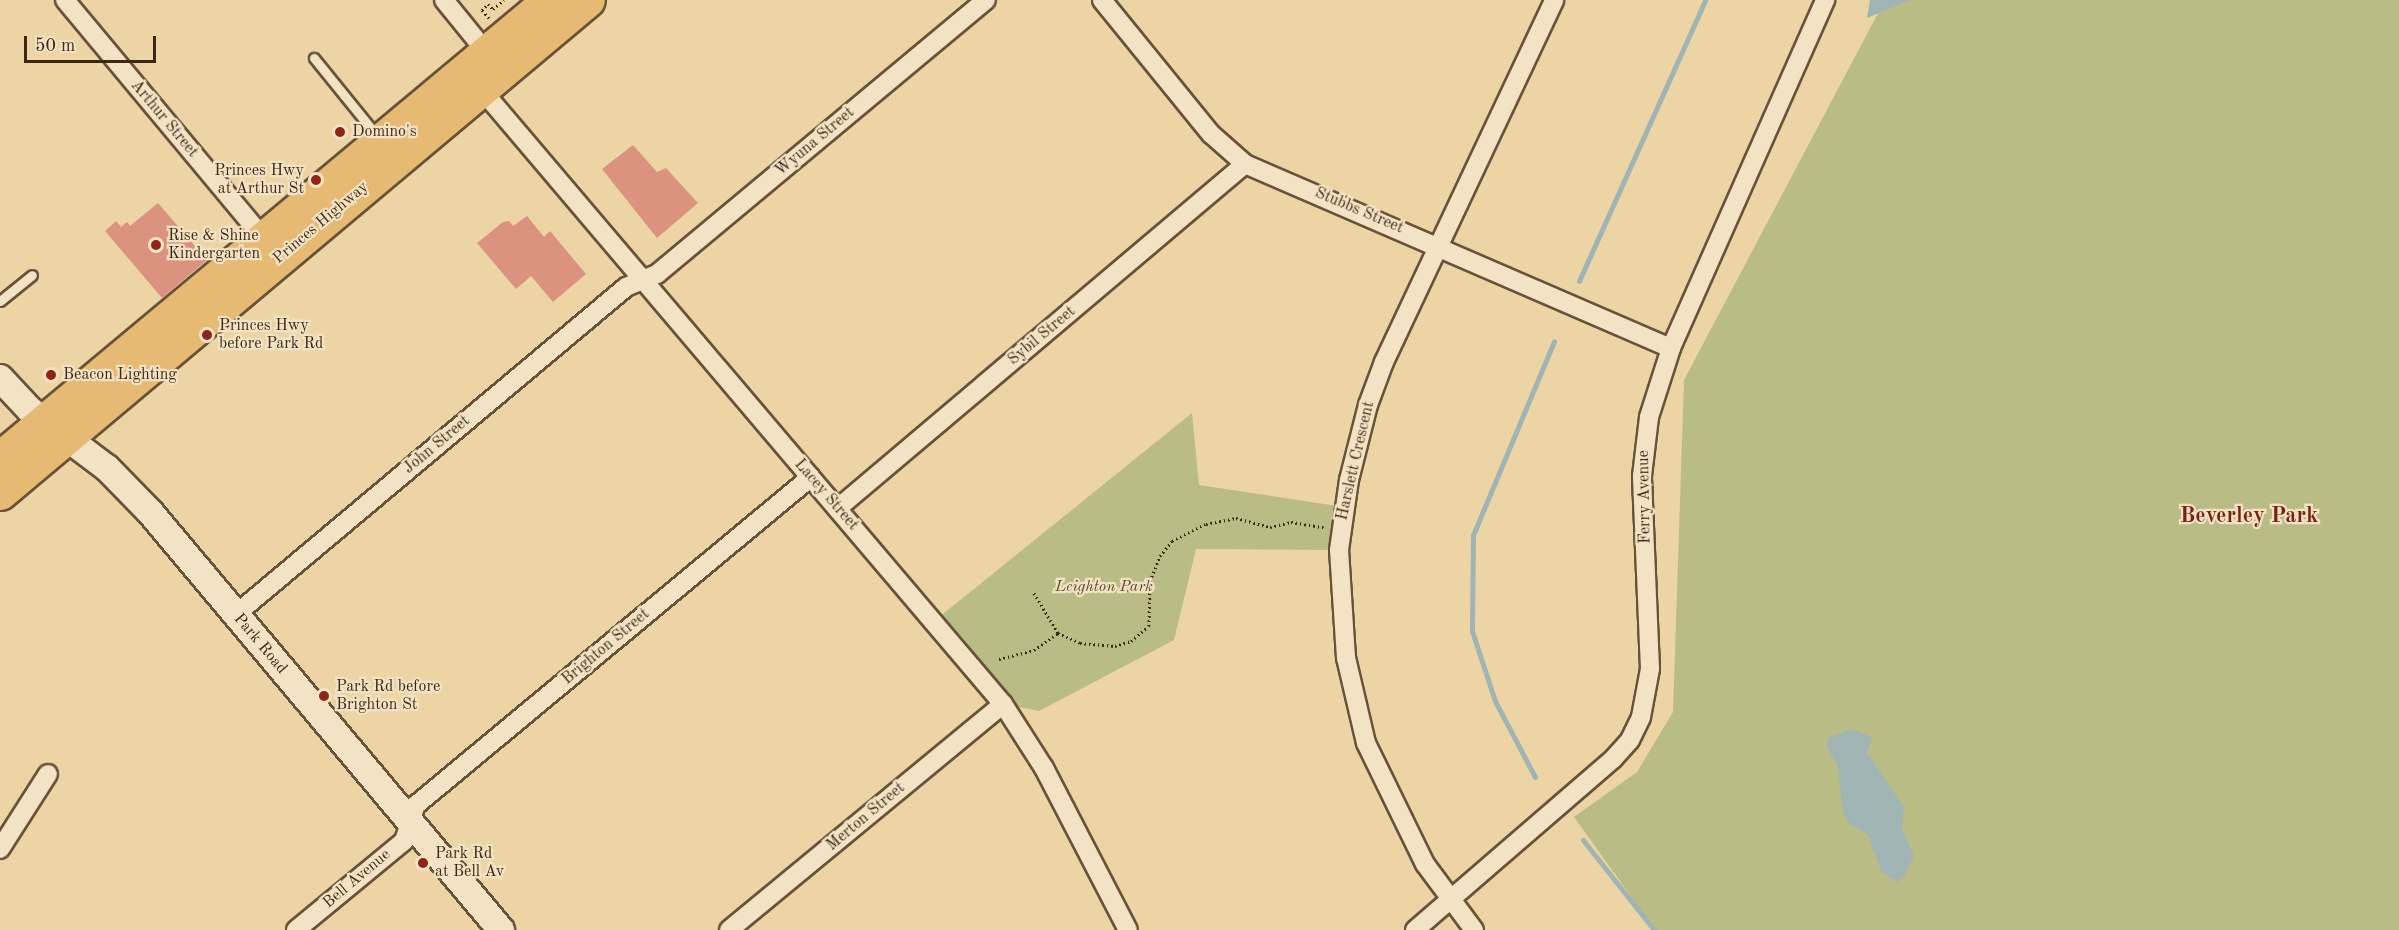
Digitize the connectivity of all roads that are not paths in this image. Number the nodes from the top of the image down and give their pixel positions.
1 (65, 0) edge
2 (444, 0) edge
3 (549, 0) edge
4 (588, 0) edge
5 (986, 0) edge
6 (1102, 0) edge
7 (1554, 0) edge
8 (1825, 0) edge
9 (490, 38) junction
10 (314, 58) dead end
11 (481, 89) junction
12 (381, 141) junction
13 (1245, 164) junction
14 (264, 239) junction
15 (1440, 246) junction
16 (32, 275) dead end
17 (642, 281) junction
18 (0, 301) edge
19 (1671, 348) junction
20 (0, 378) edge
21 (55, 429) junction
22 (0, 458) edge
23 (811, 477) junction
24 (0, 493) edge
25 (838, 508) junction
26 (235, 615) junction
27 (1003, 704) junction
28 (48, 774) dead end
29 (410, 822) junction
30 (0, 849) edge
31 (1452, 900) junction
32 (296, 930) edge
33 (501, 930) edge
34 (729, 930) edge
35 (1128, 930) edge
36 (1415, 930) edge
37 (1474, 930) edge

1 - 14 street, Arthur Street
2 - 9 street
3 - 9 highway, Princes Highway
4 - 11 highway, Princes Highway
5 - 17 street, Wyuna Street
6 - 13 street, Stubbs Street
7 - 15 street, Harslett Crescent
8 - 19 street, Ferry Avenue
9 - 12 highway, Princes Highway
10 - 12 lane
11 - 17 street, Lacey Street
11 - 21 highway, Princes Highway
12 - 14 highway, Princes Highway
13 - 15 street, Stubbs Street
13 - 25 street, Sybil Street
14 - 21 highway, Princes Highway
15 - 19 street, Stubbs Street
15 - 31 street, Harslett Crescent
16 - 18 lane
17 - 23 street, Lacey Street
17 - 26 street, John Street
19 - 31 street, Ferry Avenue
20 - 21 main road, Park Road
21 - 22 highway, Princes Highway
21 - 24 highway, Princes Highway
21 - 26 main road, Park Road
23 - 25 street, Lacey Street
23 - 29 street, Brighton Street
25 - 27 street, Lacey Street
26 - 29 main road, Park Road
27 - 34 street, Merton Street
27 - 35 street, Lacey Street
28 - 30 street
29 - 32 street, Bell Avenue
29 - 33 main road, Park Road
31 - 36 street, Ferry Avenue
31 - 37 street, Harslett Crescent

